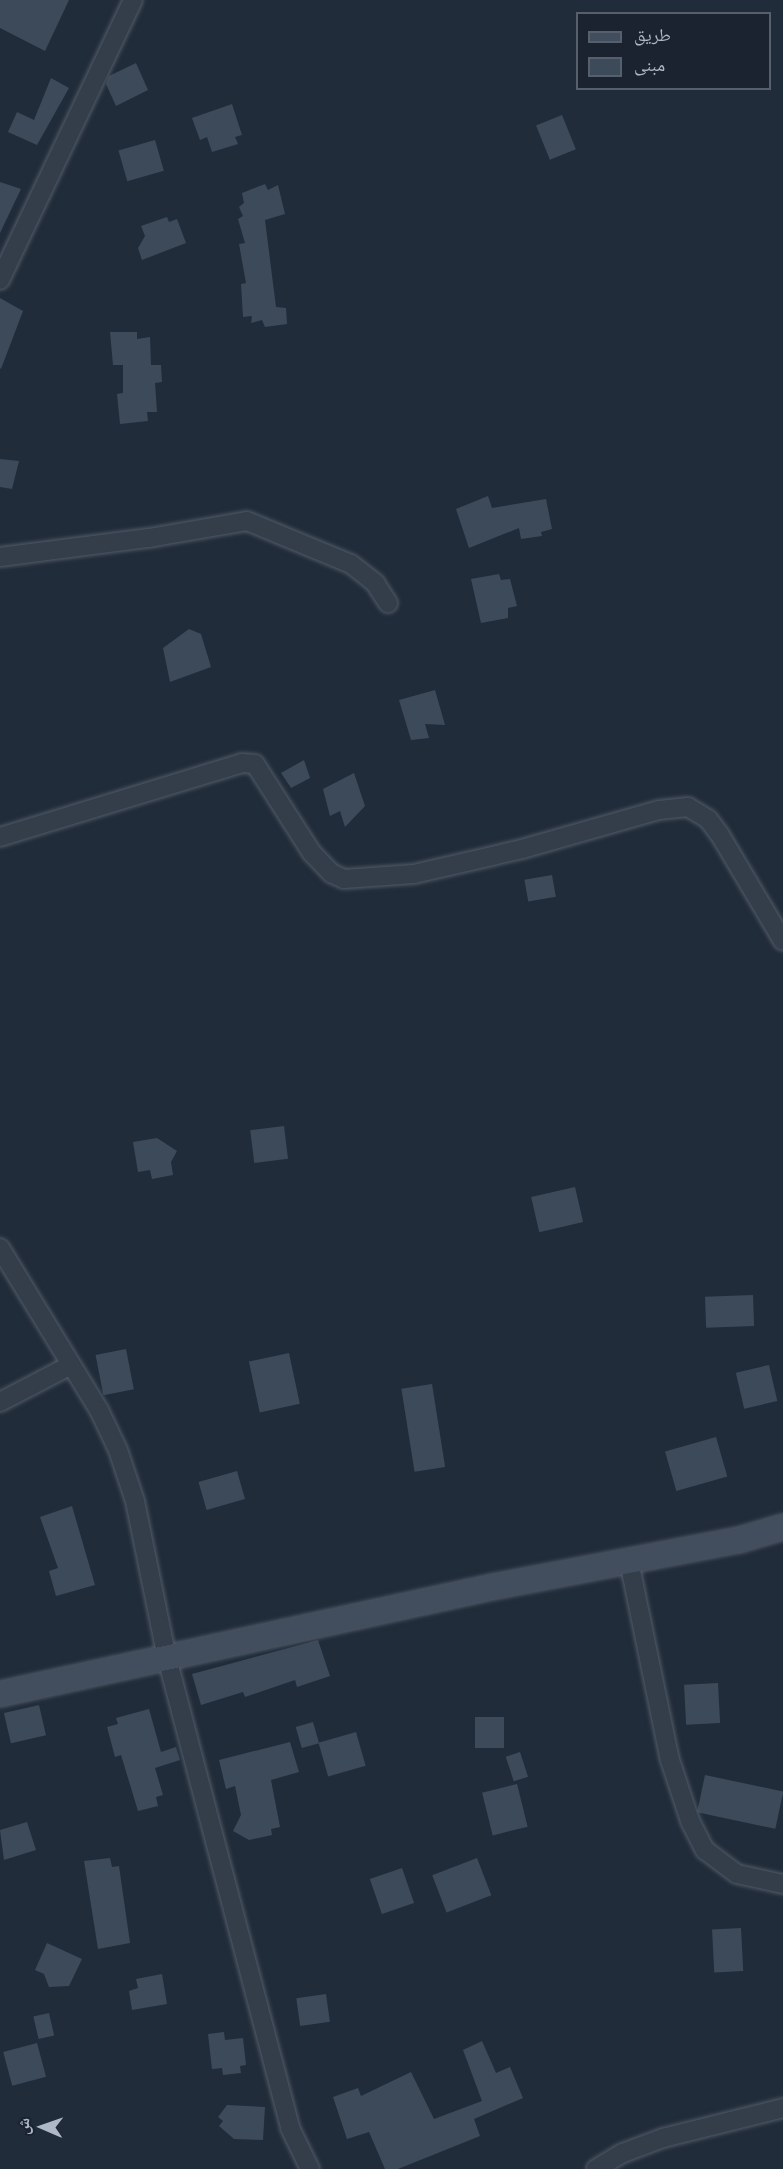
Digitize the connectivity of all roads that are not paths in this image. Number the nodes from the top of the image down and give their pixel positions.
1 (133, 0) edge
2 (0, 280) edge
3 (0, 557) edge
4 (387, 603) dead end
5 (0, 837) edge
6 (783, 941) edge
7 (0, 1248) edge
8 (71, 1365) junction
9 (0, 1402) edge
10 (783, 1527) edge
11 (629, 1561) junction
12 (167, 1658) junction
13 (0, 1694) edge
14 (783, 1884) edge
15 (783, 2108) edge
16 (310, 2169) edge
17 (596, 2169) edge

1 - 2 street
3 - 4 street
5 - 6 street
7 - 8 street
8 - 9 street
8 - 12 street
10 - 11 street
11 - 12 street
11 - 14 street
12 - 13 street
12 - 16 street
15 - 17 street

